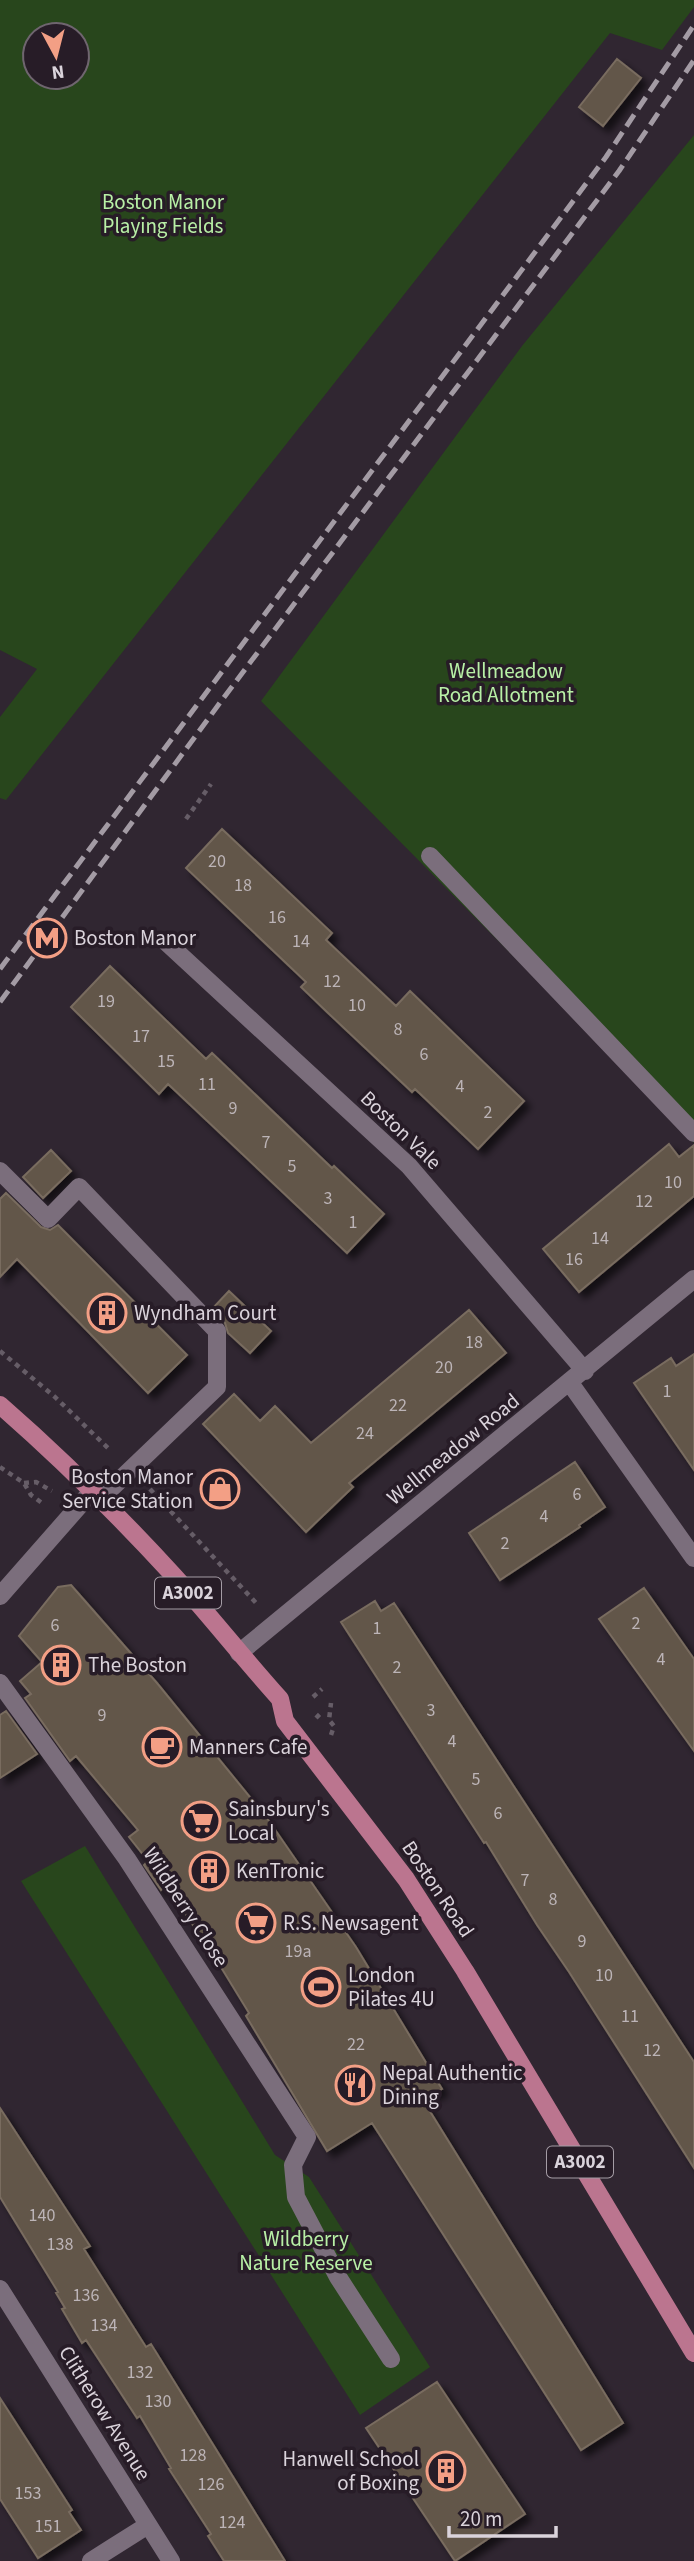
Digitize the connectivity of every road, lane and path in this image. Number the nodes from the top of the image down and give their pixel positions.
1 (211, 784) dead end
2 (186, 819) dead end
3 (430, 856) dead end
4 (165, 942) dead end
5 (694, 1133) edge
6 (0, 1171) edge
7 (694, 1279) edge
8 (585, 1371) junction
9 (569, 1383) junction
10 (0, 1405) edge
11 (0, 1467) edge
12 (24, 1483) junction
13 (53, 1491) dead end
14 (97, 1494) junction
15 (42, 1503) dead end
16 (694, 1558) edge
17 (0, 1596) edge
18 (239, 1653) junction
19 (0, 1683) edge
20 (322, 1689) dead end
21 (313, 1697) dead end
22 (0, 2289) edge
23 (694, 2353) edge
24 (391, 2359) dead end
25 (148, 2525) junction
26 (91, 2561) edge
27 (171, 2561) edge

1 - 2 path
3 - 5 street
4 - 8 street, Boston Vale
6 - 14 street
7 - 8 street, Wellmeadow Road
8 - 9 street, Wellmeadow Road
9 - 16 street
9 - 18 street, Wellmeadow Road
10 - 14 main road, A3002
11 - 12 path
12 - 13 path
12 - 15 path
14 - 17 street
14 - 18 main road, Boston Road / A3002
18 - 23 main road, Boston Road / A3002
19 - 24 street, Wildberry Close
20 - 21 path
22 - 25 street, Clitherow Avenue
25 - 26 street
25 - 27 street, Clitherow Avenue

